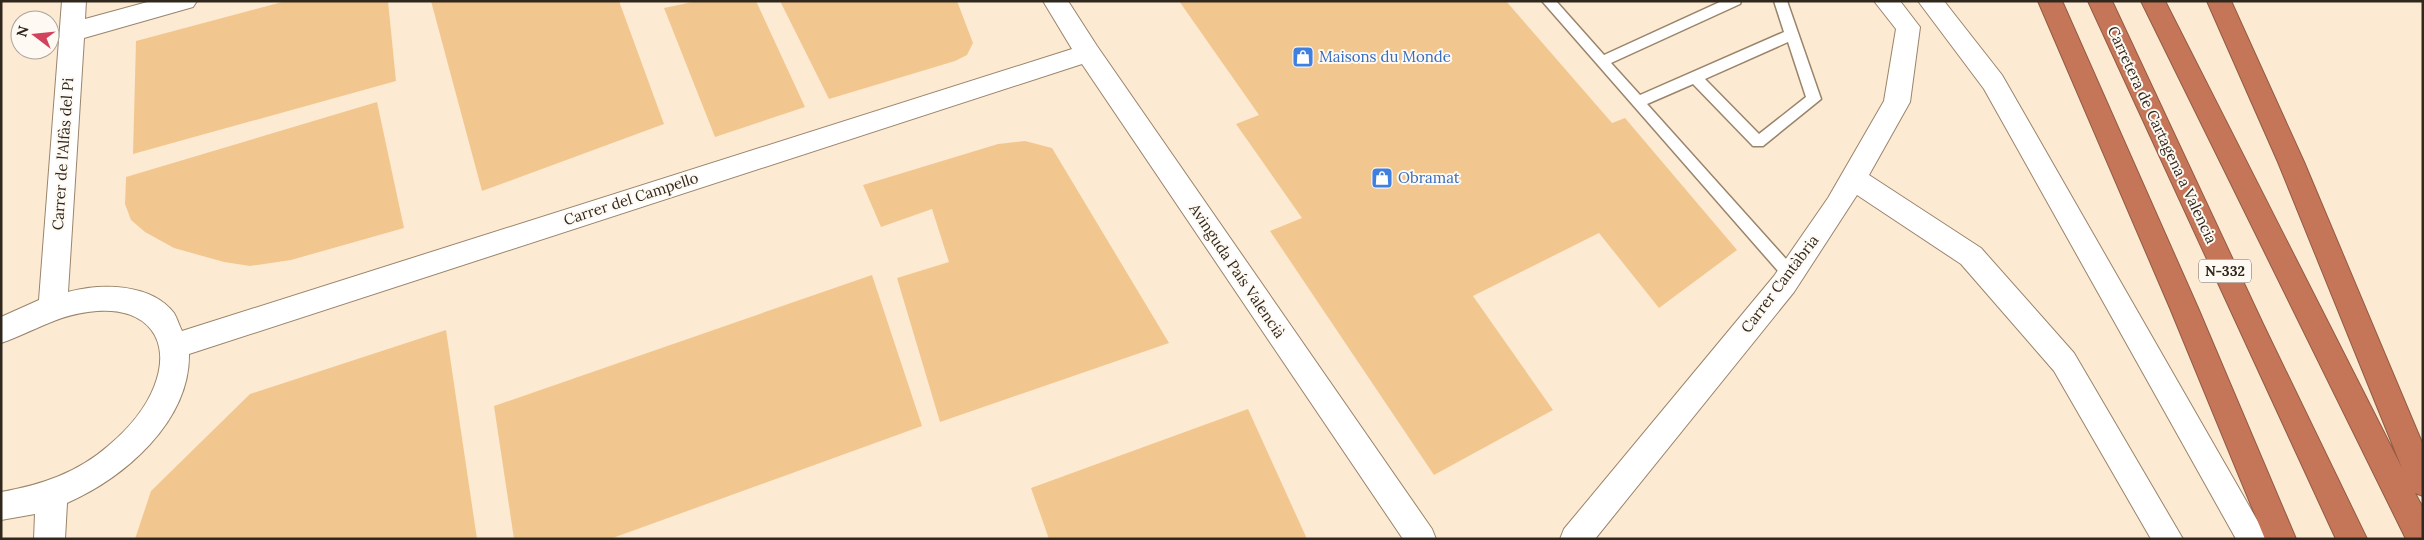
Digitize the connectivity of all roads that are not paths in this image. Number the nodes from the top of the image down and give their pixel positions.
1 (74, 1) edge
2 (185, 1) edge
3 (1055, 1) edge
4 (1548, 1) edge
5 (1735, 1) edge
6 (1780, 1) edge
7 (1886, 1) edge
8 (1930, 1) edge
9 (2050, 1) edge
10 (2100, 1) edge
11 (2153, 1) edge
12 (2219, 1) edge
13 (72, 32) junction
14 (1791, 35) junction
15 (1088, 53) junction
16 (1602, 62) junction
17 (1695, 77) junction
18 (1638, 102) junction
19 (1854, 178) junction
20 (1790, 274) junction
21 (53, 306) junction
22 (1, 330) edge
23 (174, 346) junction
24 (2423, 482) edge
25 (52, 495) junction
26 (1, 506) edge
27 (49, 539) edge
28 (1421, 539) edge
29 (1575, 539) edge
30 (2168, 539) edge
31 (2253, 539) edge
32 (2282, 539) edge
33 (2352, 539) edge
34 (2422, 539) edge

1 - 13 street, Carrer de l'Alfàs del Pi
2 - 13 street
3 - 15 street, Avinguda País Valencià
4 - 16 lane
5 - 16 lane
6 - 14 lane
7 - 19 street, Carrer Cantàbria
8 - 31 street
9 - 32 highway
10 - 33 highway, Carretera de Cartagena a Valencia / N-332
11 - 34 highway
12 - 24 highway
13 - 21 street, Carrer de l'Alfàs del Pi
14 - 17 lane
14 - 17 lane
15 - 23 street, Carrer del Campello
15 - 28 street, Avinguda País Valencià
16 - 18 lane
17 - 18 lane
18 - 20 lane
19 - 20 street, Carrer Cantàbria
19 - 30 street
20 - 29 street, Carrer Cantàbria
21 - 22 street
21 - 23 street
23 - 25 street
25 - 26 street
25 - 27 street

